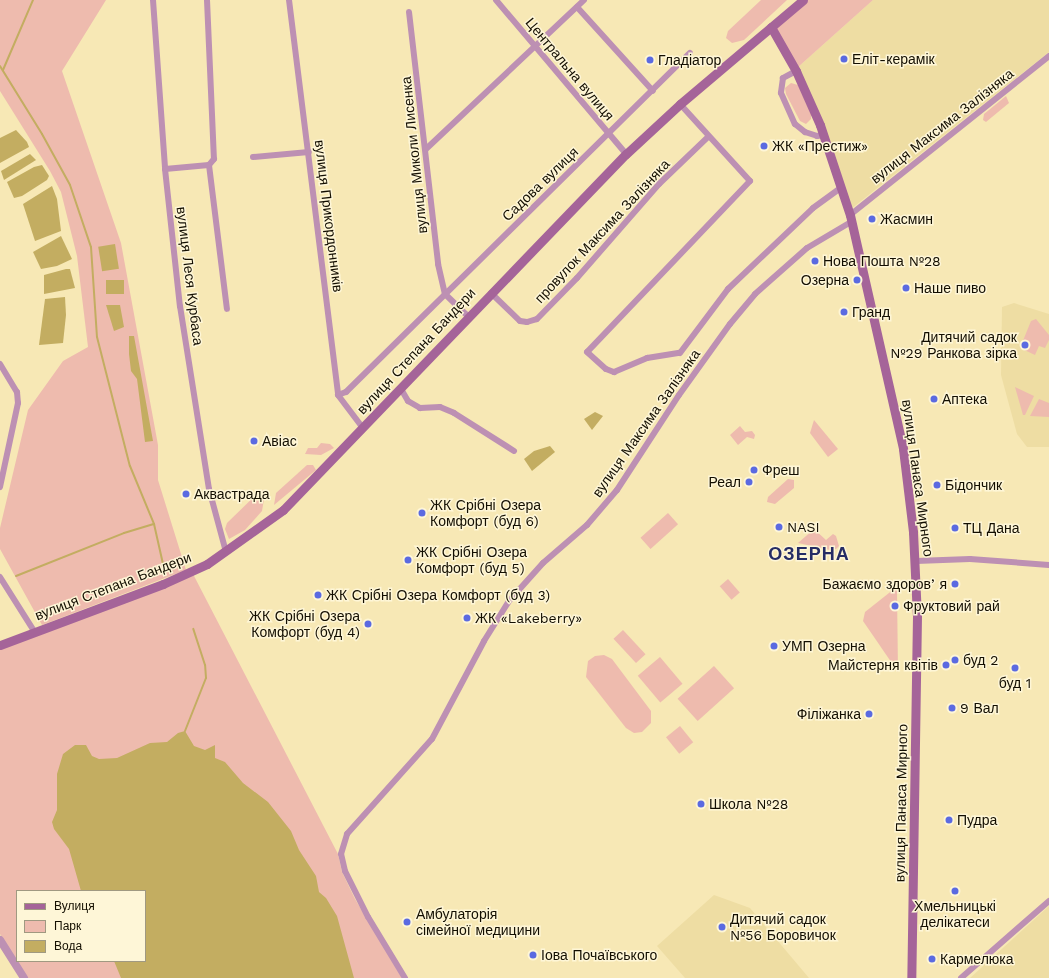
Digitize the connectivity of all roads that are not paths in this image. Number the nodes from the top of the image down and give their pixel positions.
1 (153, 0) edge
2 (207, 0) edge
3 (289, 0) edge
4 (496, 0) edge
5 (584, 0) edge
6 (803, 0) edge
7 (577, 7) junction
8 (409, 12) dead end
9 (771, 27) junction
10 (535, 46) junction
11 (690, 53) dead end
12 (1049, 56) edge
13 (796, 71) junction
14 (653, 91) junction
15 (680, 104) junction
16 (609, 134) junction
17 (823, 135) junction
18 (708, 137) junction
19 (426, 149) junction
20 (309, 152) junction
21 (626, 154) junction
22 (253, 157) dead end
23 (209, 165) junction
24 (165, 169) junction
25 (841, 188) junction
26 (850, 218) junction
27 (491, 293) junction
28 (445, 294) junction
29 (227, 309) dead end
30 (468, 316) junction
31 (0, 364) edge
32 (401, 389) junction
33 (338, 395) junction
34 (363, 428) junction
35 (514, 451) dead end
36 (0, 487) edge
37 (226, 552) junction
38 (916, 561) junction
39 (1049, 565) edge
40 (0, 577) edge
41 (34, 631) junction
42 (0, 645) edge
43 (1049, 901) edge
44 (0, 940) edge
45 (24, 978) edge
46 (406, 978) edge
47 (911, 978) edge
48 (961, 978) edge

1 - 24 street, вулиця Леся Курбаса
2 - 23 street
3 - 20 street, вулиця Прикордонників
4 - 10 street, Центральна вулиця
5 - 7 street
6 - 9 main road, вулиця Степана Бандери
7 - 10 street
7 - 14 street
8 - 19 street, вулиця Миколи Лисенка
9 - 13 main road, вулиця Панаса Мирного
9 - 15 main road, вулиця Степана Бандери
10 - 16 street, Центральна вулиця
10 - 19 street
11 - 14 street, Садова вулиця
12 - 26 street, вулиця Максима Залізняка
13 - 17 main road, вулиця Панаса Мирного
13 - 17 street
14 - 16 street, Садова вулиця
15 - 18 street
15 - 21 main road, вулиця Степана Бандери
16 - 21 street, Центральна вулиця
16 - 28 street, Садова вулиця
17 - 25 main road, вулиця Панаса Мирного
18 - 25 street, вулиця Максима Залізняка
18 - 27 street, провулок Максима Залізняка
19 - 28 street, вулиця Миколи Лисенка
20 - 22 street
20 - 33 street, вулиця Прикордонників
21 - 27 main road, вулиця Степана Бандери
23 - 24 street
23 - 29 street
24 - 37 street, вулиця Леся Курбаса
25 - 26 main road, вулиця Панаса Мирного
26 - 38 main road, вулиця Панаса Мирного
26 - 46 street, вулиця Максима Залізняка
27 - 30 main road, вулиця Степана Бандери
28 - 30 street
28 - 33 street, Садова вулиця
30 - 32 main road, вулиця Степана Бандери
31 - 36 street
32 - 34 main road, вулиця Степана Бандери
32 - 35 street
33 - 34 street
34 - 37 main road, вулиця Степана Бандери
37 - 41 main road, вулиця Степана Бандери
38 - 39 street
38 - 47 main road, вулиця Панаса Мирного
40 - 41 street
41 - 42 main road, вулиця Степана Бандери
43 - 48 street
44 - 45 street

